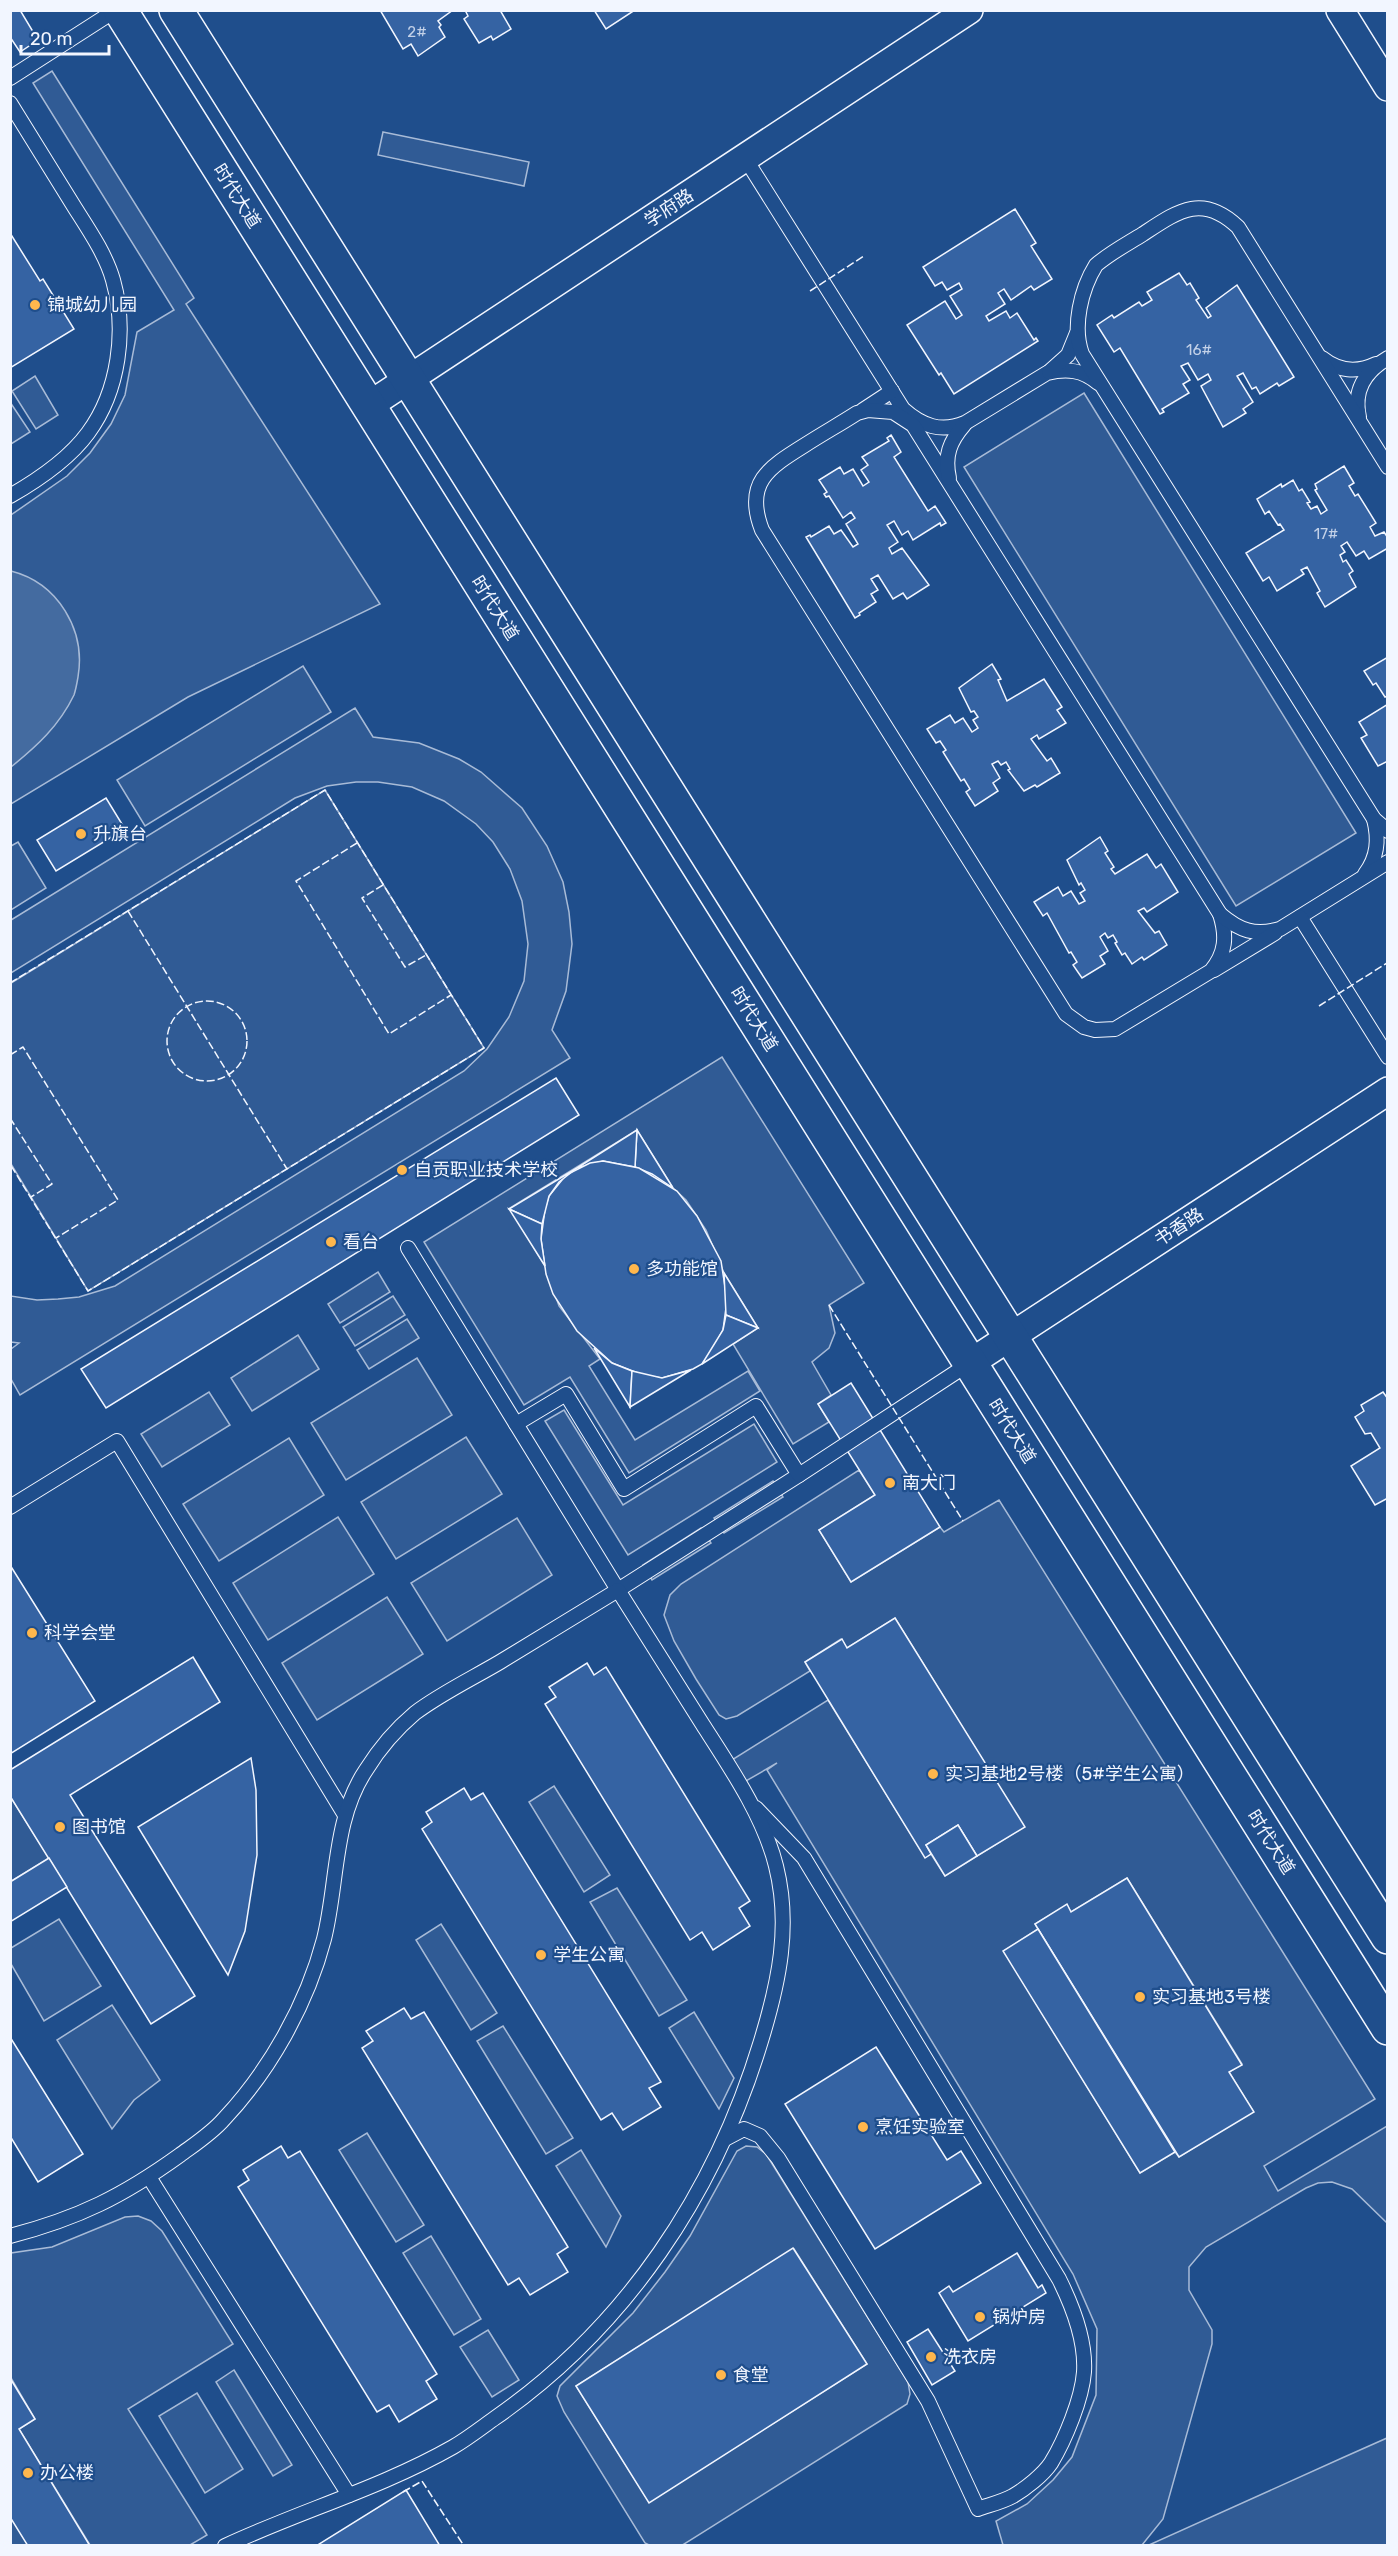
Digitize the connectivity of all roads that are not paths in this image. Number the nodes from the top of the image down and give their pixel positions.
1 (118, 10) edge
2 (176, 10) edge
3 (969, 10) edge
4 (1340, 10) edge
5 (10, 78) edge
6 (1388, 87) edge
7 (10, 103) edge
8 (745, 158) junction
9 (1078, 328) junction
10 (1315, 351) junction
11 (1384, 360) edge
12 (1047, 373) junction
13 (409, 380) junction
14 (892, 391) junction
15 (1107, 393) junction
16 (368, 406) junction
17 (903, 409) junction
18 (858, 413) junction
19 (965, 423) junction
20 (913, 425) junction
21 (1361, 425) junction
22 (1388, 467) edge
23 (955, 491) junction
24 (10, 496) edge
25 (1374, 819) junction
26 (1388, 831) edge
27 (1388, 862) edge
28 (1358, 880) junction
29 (1221, 914) junction
30 (1300, 917) junction
31 (1280, 929) junction
32 (1203, 977) junction
33 (1388, 1056) edge
34 (1388, 1091) edge
35 (408, 1248) dead end
36 (1009, 1337) junction
37 (970, 1363) junction
38 (516, 1424) junction
39 (799, 1475) junction
40 (10, 1507) edge
41 (618, 1590) junction
42 (746, 1797) junction
43 (345, 1815) junction
44 (1388, 1937) edge
45 (1388, 2028) edge
46 (725, 2139) junction
47 (150, 2177) junction
48 (10, 2236) edge
49 (349, 2495) junction
50 (225, 2546) edge

1 - 5 lane
1 - 16 main road, 时代大道
2 - 13 main road
3 - 8 street, 学府路
4 - 6 street
7 - 24 lane
8 - 13 street, 学府路
8 - 14 lane
9 - 10 lane
9 - 12 lane
9 - 15 lane
10 - 11 lane
10 - 21 lane
11 - 21 lane
12 - 15 lane
12 - 19 lane
13 - 16 street, 学府路
13 - 36 main road
14 - 17 lane
14 - 18 lane
15 - 25 lane
16 - 37 main road, 时代大道
17 - 19 lane
17 - 20 lane
18 - 20 lane
18 - 32 lane
19 - 23 lane
20 - 23 lane
21 - 22 lane
23 - 29 lane
25 - 26 lane
25 - 28 lane
27 - 28 lane
28 - 30 lane
29 - 31 lane
29 - 32 lane
30 - 31 lane
30 - 33 lane
31 - 32 lane
34 - 36 street, 书香路
35 - 38 lane
36 - 37 street, 书香路
36 - 44 main road
37 - 39 lane
37 - 45 main road, 时代大道
38 - 39 lane
38 - 41 lane
39 - 41 lane
40 - 43 lane
41 - 42 lane
41 - 43 lane
42 - 46 lane
42 - 46 lane
43 - 47 lane
46 - 49 lane
47 - 48 lane
47 - 49 lane
49 - 50 lane

